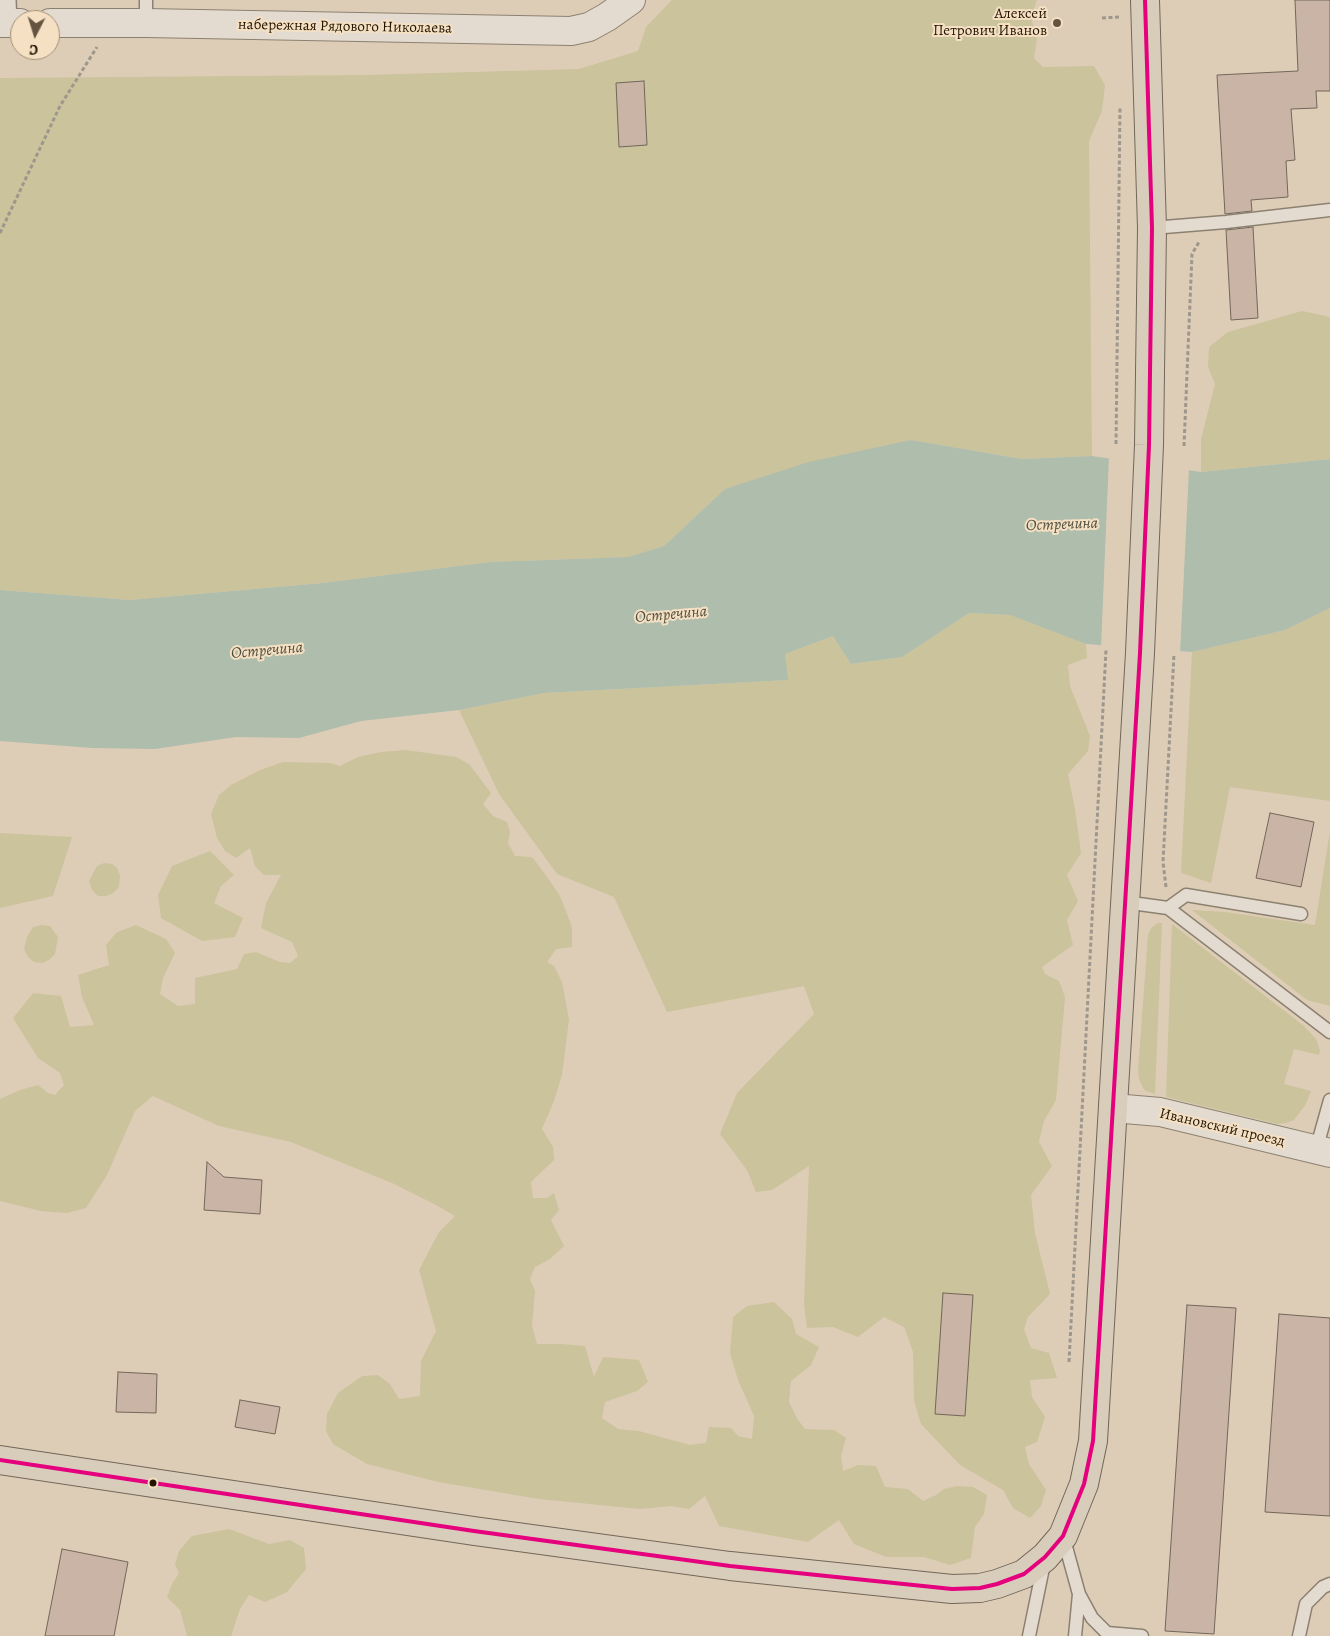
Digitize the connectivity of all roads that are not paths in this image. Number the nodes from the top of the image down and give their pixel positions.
1 (631, 0) edge
2 (1146, 0) edge
3 (607, 8) edge
4 (146, 12) edge
5 (60, 23) edge
6 (1330, 210) edge
7 (1152, 228) junction
8 (1124, 902) junction
9 (1168, 908) junction
10 (1302, 914) dead end
11 (1330, 1032) edge
12 (1330, 1100) edge
13 (1113, 1108) junction
14 (1323, 1152) edge
15 (0, 1461) edge
16 (1063, 1536) junction
17 (1045, 1557) junction
18 (1330, 1584) edge
19 (1079, 1594) junction
20 (1029, 1636) edge
21 (1075, 1636) edge
22 (1142, 1636) edge
23 (1299, 1636) edge

1 - 3 street, набережная Рядового Николаева
2 - 7 main road
3 - 4 street, набережная Рядового Николаева
4 - 5 street, набережная Рядового Николаева
6 - 7 lane
7 - 8 main road
8 - 9 lane
8 - 13 main road
9 - 10 lane
9 - 11 lane
12 - 14 lane
13 - 14 street, Ивановский проезд
13 - 16 main road
15 - 17 main road
16 - 17 main road
16 - 19 lane
17 - 20 lane
18 - 23 lane
19 - 21 lane
19 - 22 lane

